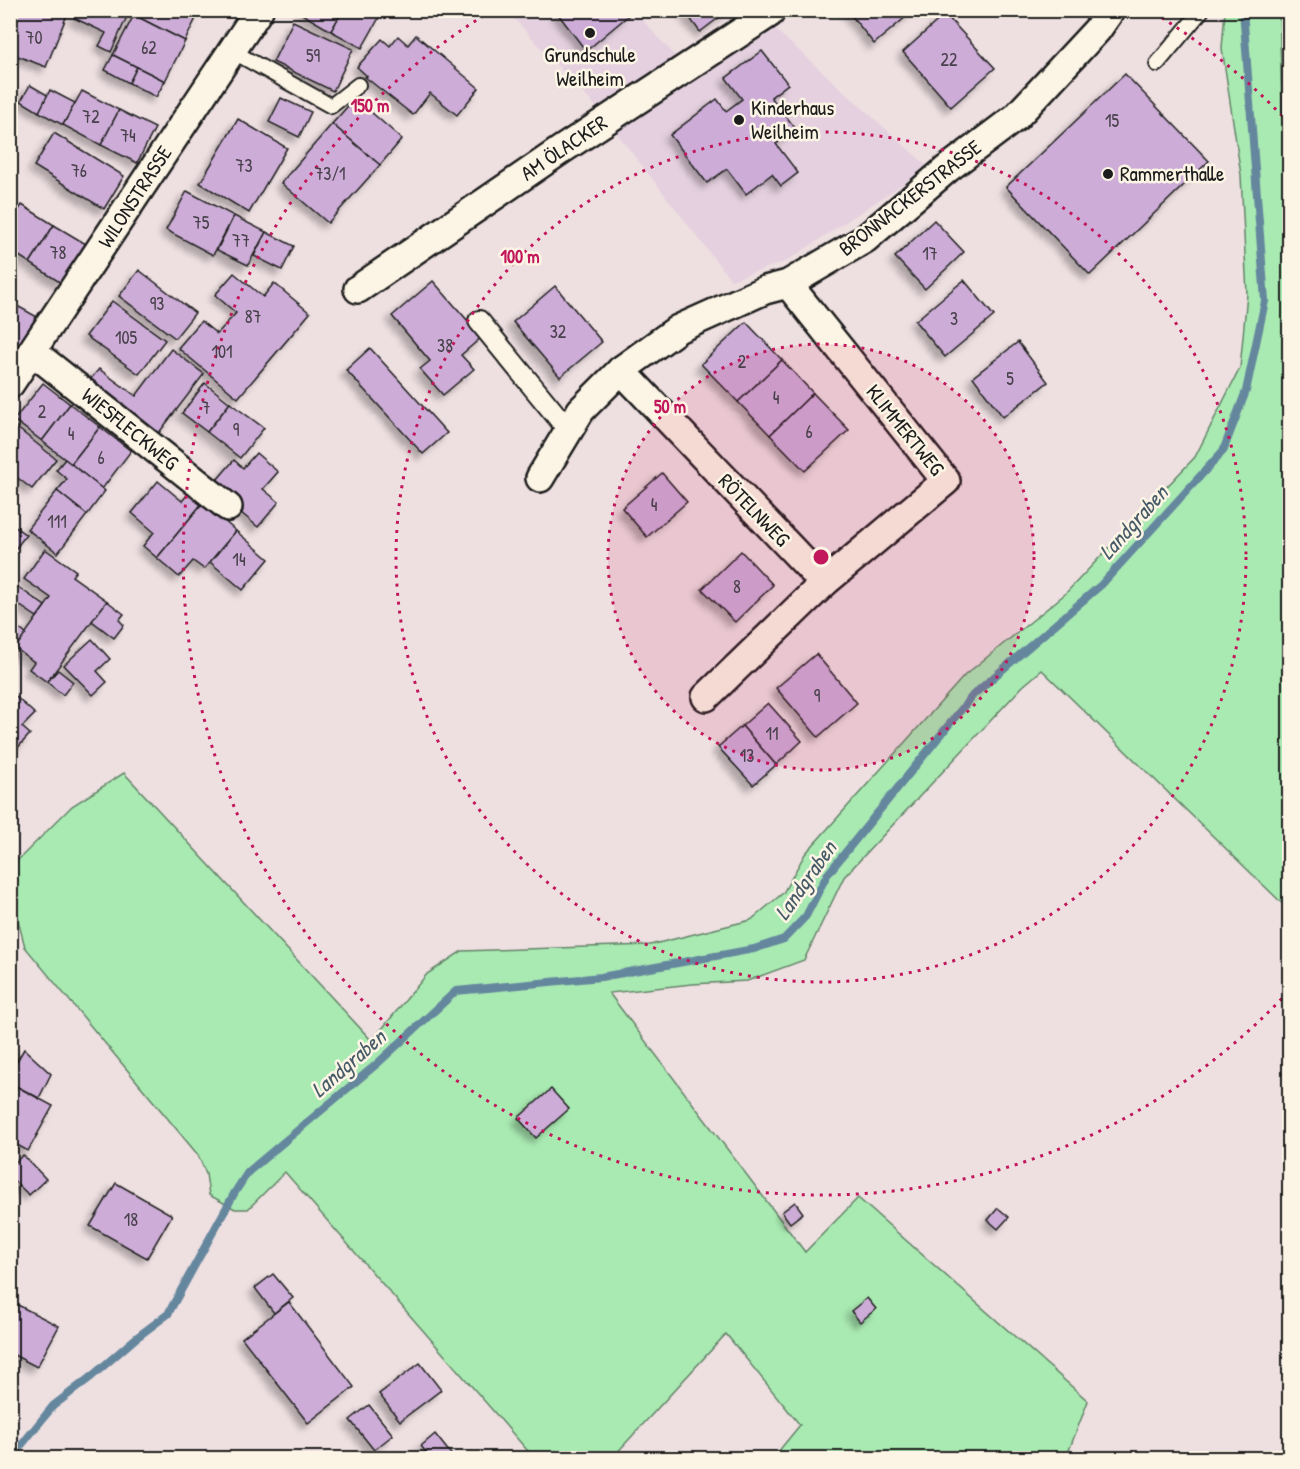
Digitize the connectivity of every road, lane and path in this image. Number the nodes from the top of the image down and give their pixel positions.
1 (768, 10) edge
2 (1111, 10) edge
3 (1202, 10) edge
4 (253, 12) edge
5 (231, 51) junction
6 (1157, 64) dead end
7 (358, 84) dead end
8 (788, 284) junction
9 (358, 289) dead end
10 (479, 321) dead end
11 (33, 352) junction
12 (621, 370) junction
13 (10, 384) edge
14 (569, 431) junction
15 (540, 478) dead end
16 (228, 507) dead end
17 (824, 583) junction
18 (706, 697) dead end

1 - 9 street, AM ÖLACKER
2 - 8 street, BRONNACKERSTRASSE
3 - 6 lane
4 - 5 street, WILONSTRASSE
5 - 7 lane
5 - 11 street, WILONSTRASSE
8 - 12 street, BRONNACKERSTRASSE
8 - 17 street, KLIMMERTWEG
10 - 14 street
11 - 13 street, WILONSTRASSE
11 - 16 street, WIESFLECKWEG
12 - 14 street, BRONNACKERSTRASSE
12 - 17 street, RÖTELNWEG
14 - 15 street, BRONNACKERSTRASSE
17 - 18 street

